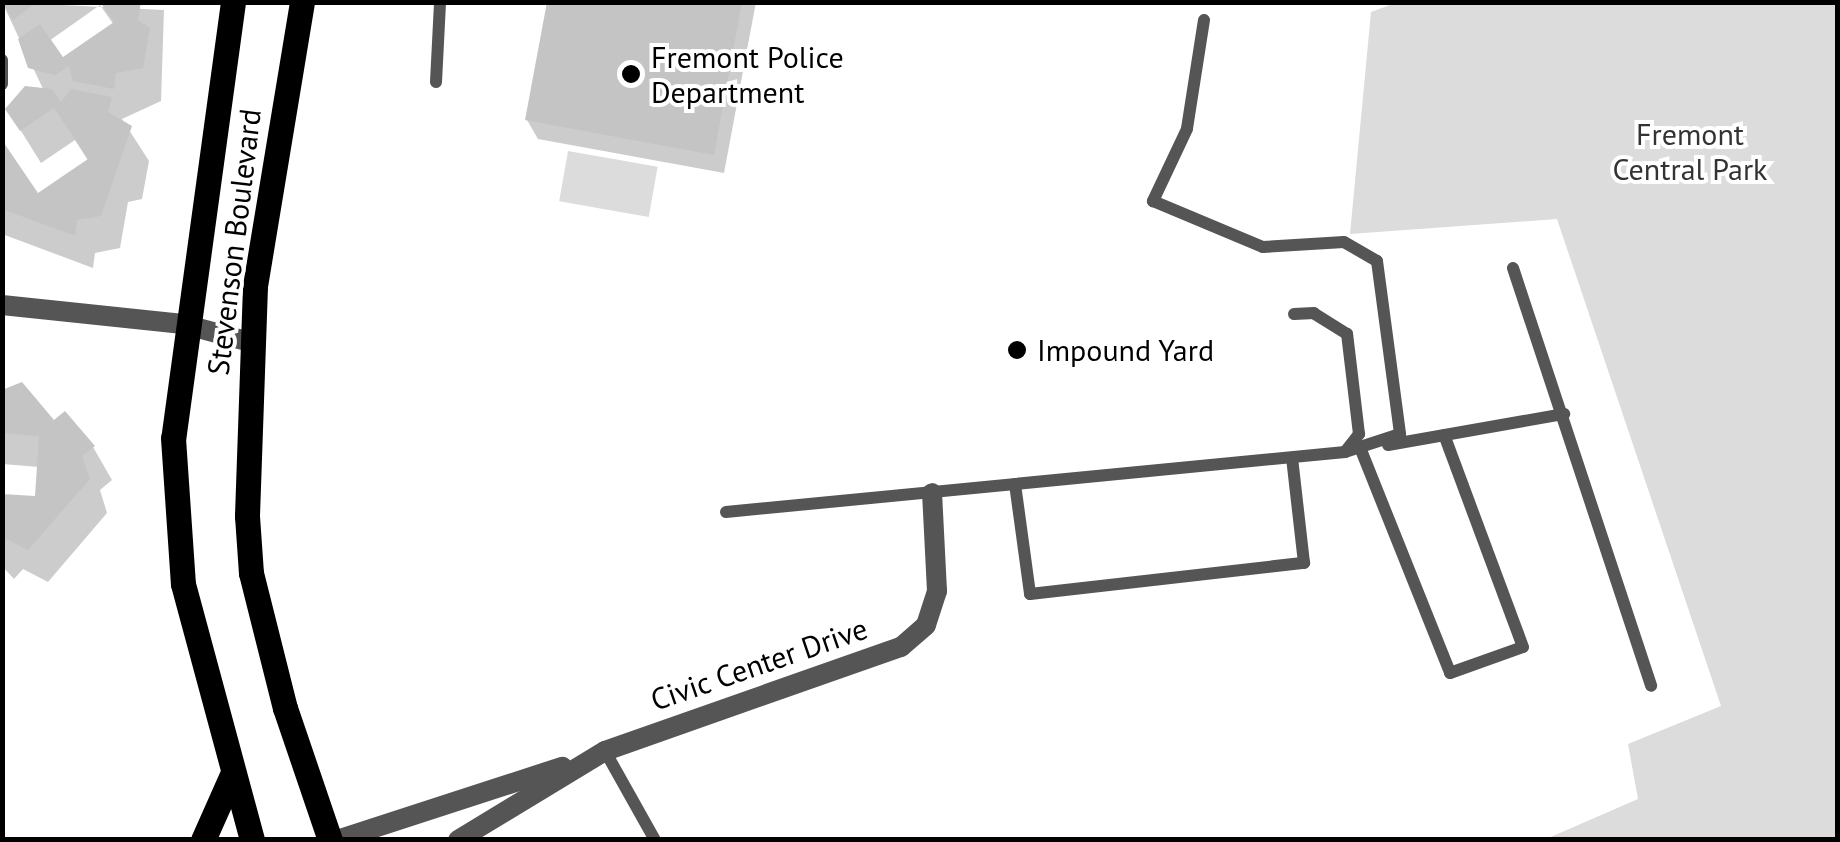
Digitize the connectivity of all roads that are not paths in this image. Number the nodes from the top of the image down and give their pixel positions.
1 (233, 2) edge
2 (302, 2) edge
3 (440, 2) edge
4 (1204, 20) dead end
5 (2, 60) edge
6 (436, 82) dead end
7 (2, 84) edge
8 (1513, 268) dead end
9 (2, 305) edge
10 (1294, 314) dead end
11 (182, 324) junction
12 (250, 342) junction
13 (1564, 414) junction
14 (1444, 435) junction
15 (1385, 445) junction
16 (1360, 450) junction
17 (1345, 452) junction
18 (1292, 458) junction
19 (1015, 484) junction
20 (932, 493) junction
21 (726, 512) dead end
22 (1652, 686) dead end
23 (599, 754) junction
24 (232, 776) junction
25 (204, 840) edge
26 (252, 840) edge
27 (333, 840) edge
28 (458, 840) edge
29 (656, 840) edge

1 - 11 main road, Stevenson Boulevard
2 - 12 main road, Stevenson Boulevard
3 - 6 lane
4 - 15 lane
5 - 7 lane
8 - 13 lane
9 - 11 street
10 - 17 lane
11 - 12 street
11 - 24 main road, Stevenson Boulevard
12 - 27 main road, Stevenson Boulevard
13 - 14 lane
13 - 22 lane
14 - 15 lane
14 - 16 lane
15 - 16 lane
16 - 17 lane
17 - 18 lane
18 - 19 lane
18 - 19 lane
19 - 20 lane
20 - 21 lane
20 - 23 street, Civic Center Drive
23 - 27 street, Civic Center Drive
23 - 28 street, Civic Center Drive
23 - 29 lane
24 - 25 main road
24 - 26 main road, Stevenson Boulevard

